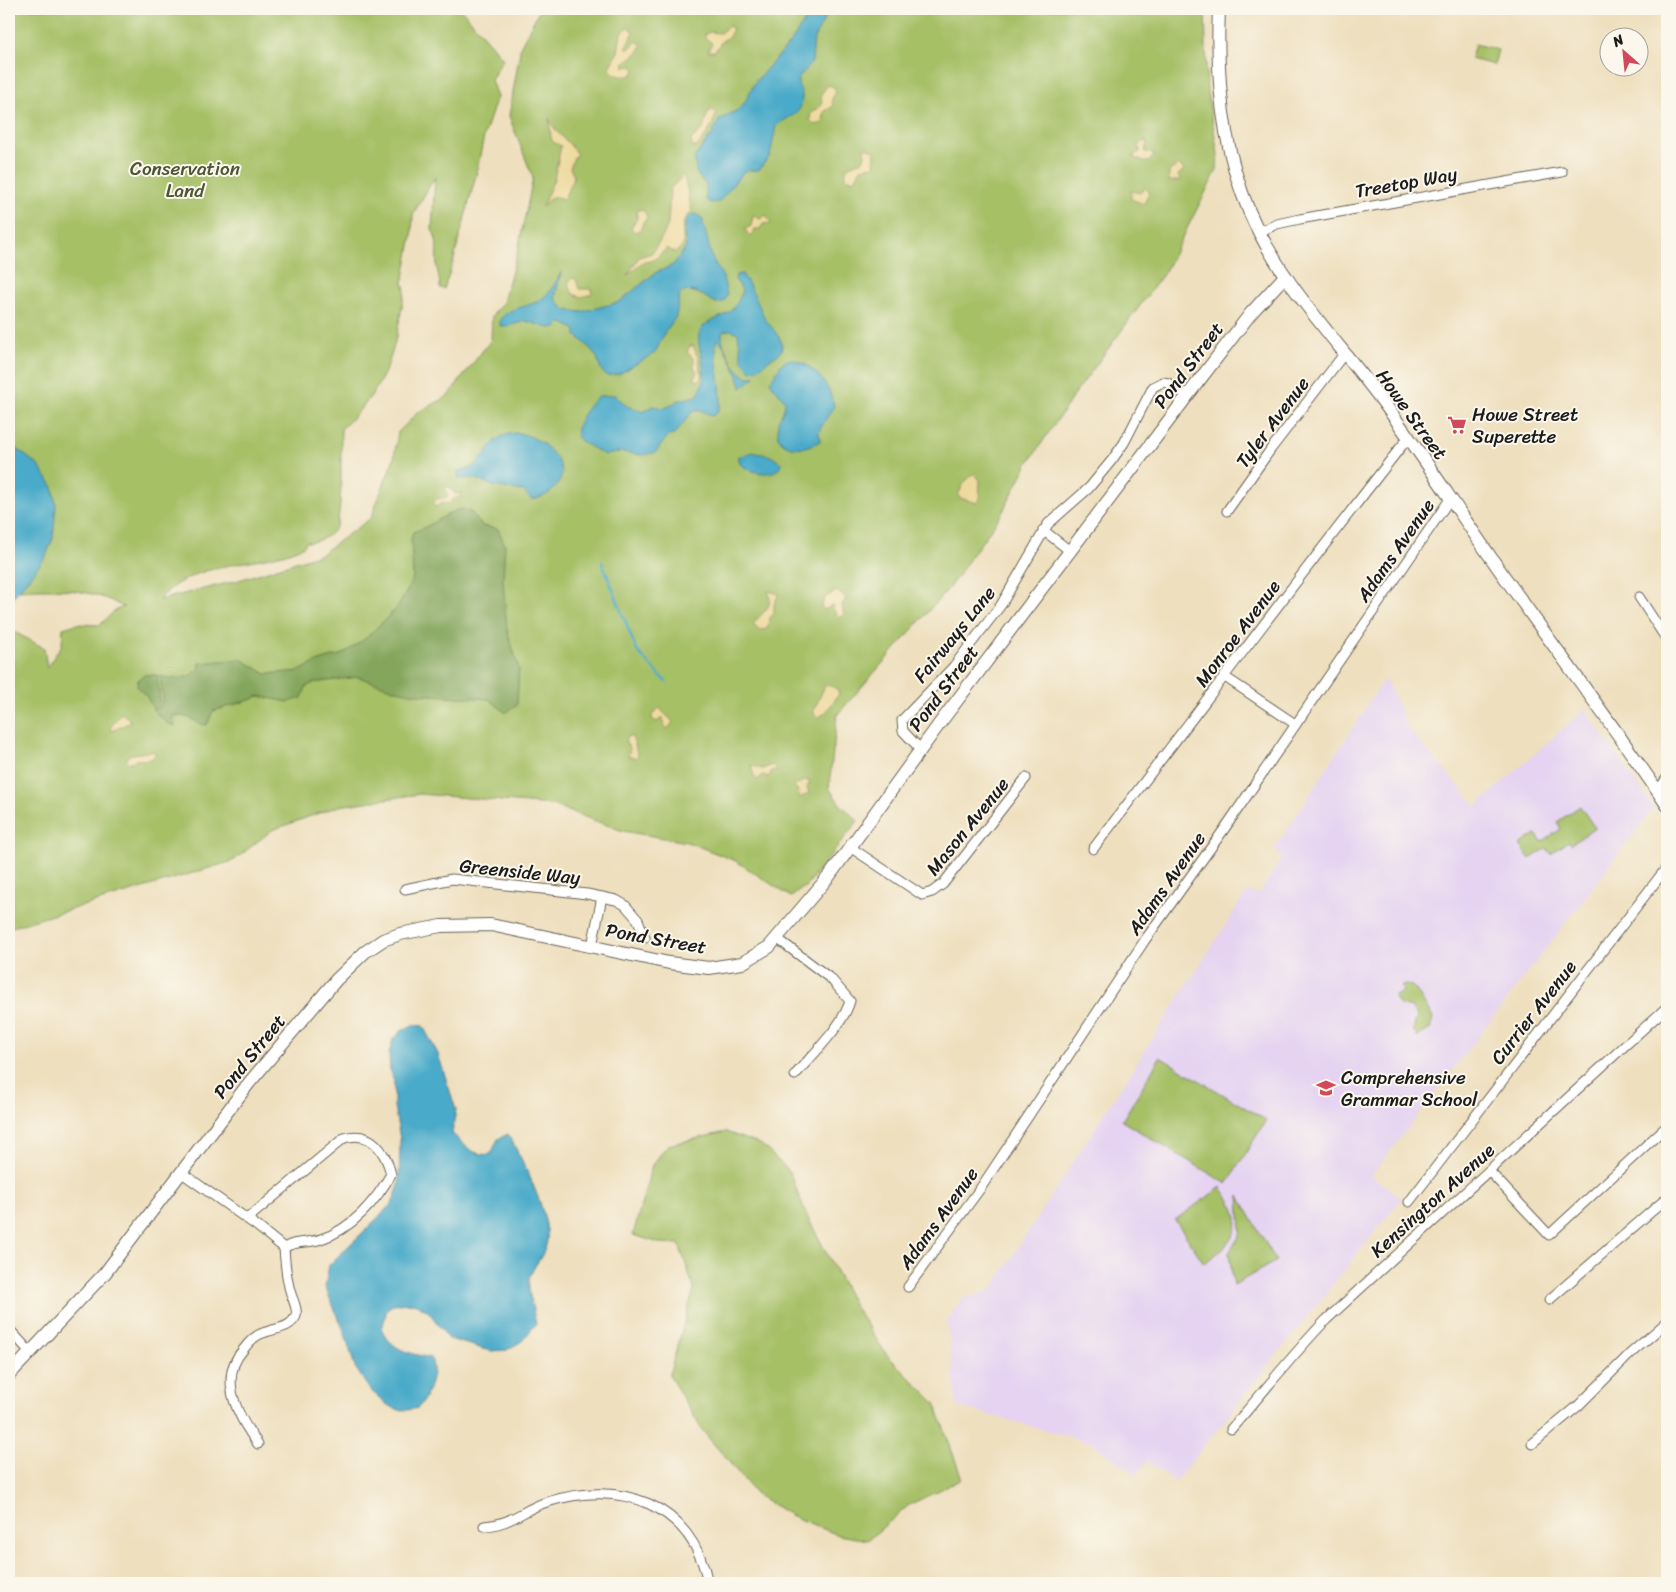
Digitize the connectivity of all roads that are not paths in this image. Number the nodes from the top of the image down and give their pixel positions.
1 (1219, 9) edge
2 (1562, 172) dead end
3 (1259, 232) junction
4 (1285, 276) junction
5 (1344, 354) junction
6 (1188, 395) junction
7 (1408, 438) junction
8 (1450, 499) junction
9 (1227, 510) dead end
10 (1043, 530) junction
11 (1070, 551) junction
12 (1639, 597) dead end
13 (1667, 640) edge
14 (1225, 677) junction
15 (1295, 724) junction
16 (920, 750) junction
17 (1026, 778) dead end
18 (1667, 778) edge
19 (1658, 791) junction
20 (1667, 805) edge
21 (850, 847) junction
22 (1093, 849) dead end
23 (1667, 867) edge
24 (405, 889) dead end
25 (602, 897) junction
26 (645, 938) dead end
27 (778, 939) junction
28 (592, 946) junction
29 (1667, 1007) edge
30 (795, 1075) dead end
31 (1667, 1126) edge
32 (1490, 1172) junction
33 (182, 1173) junction
34 (1667, 1198) edge
35 (1409, 1202) dead end
36 (247, 1219) junction
37 (284, 1248) junction
38 (908, 1287) dead end
39 (1549, 1300) dead end
40 (1667, 1322) edge
41 (9, 1329) edge
42 (31, 1353) junction
43 (9, 1375) edge
44 (1231, 1429) dead end
45 (258, 1444) dead end
46 (1532, 1444) dead end
47 (484, 1526) dead end
48 (708, 1583) edge

1 - 3 street, Howe Street
2 - 3 street, Treetop Way
3 - 4 street, Howe Street
4 - 5 street, Howe Street
4 - 6 street, Pond Street
5 - 7 street, Howe Street
5 - 9 street, Tyler Avenue
6 - 10 street, Fairways Lane
6 - 11 street, Pond Street
7 - 8 street, Howe Street
7 - 14 street, Monroe Avenue
8 - 15 street, Adams Avenue
8 - 19 street, Howe Street
10 - 11 street
10 - 16 street, Fairways Lane
11 - 16 street, Pond Street
12 - 13 street
14 - 15 street
14 - 22 street, Monroe Avenue
15 - 38 street, Adams Avenue
16 - 21 street, Pond Street
17 - 21 street, Mason Avenue
18 - 19 street
19 - 20 street, Howe Street
21 - 27 street, Pond Street
23 - 35 street, Currier Avenue
24 - 25 street, Greenside Way
25 - 26 street, Greenside Way
25 - 28 street, Greenside Way
27 - 28 street, Pond Street
27 - 30 street
28 - 33 street, Pond Street
29 - 32 street, Kensington Avenue
31 - 32 street
32 - 44 street, Kensington Avenue
33 - 36 street
33 - 42 street, Pond Street
34 - 39 street
36 - 37 street
36 - 37 street
37 - 45 street
40 - 46 street
41 - 42 street
42 - 43 street, Pond Street
47 - 48 street

